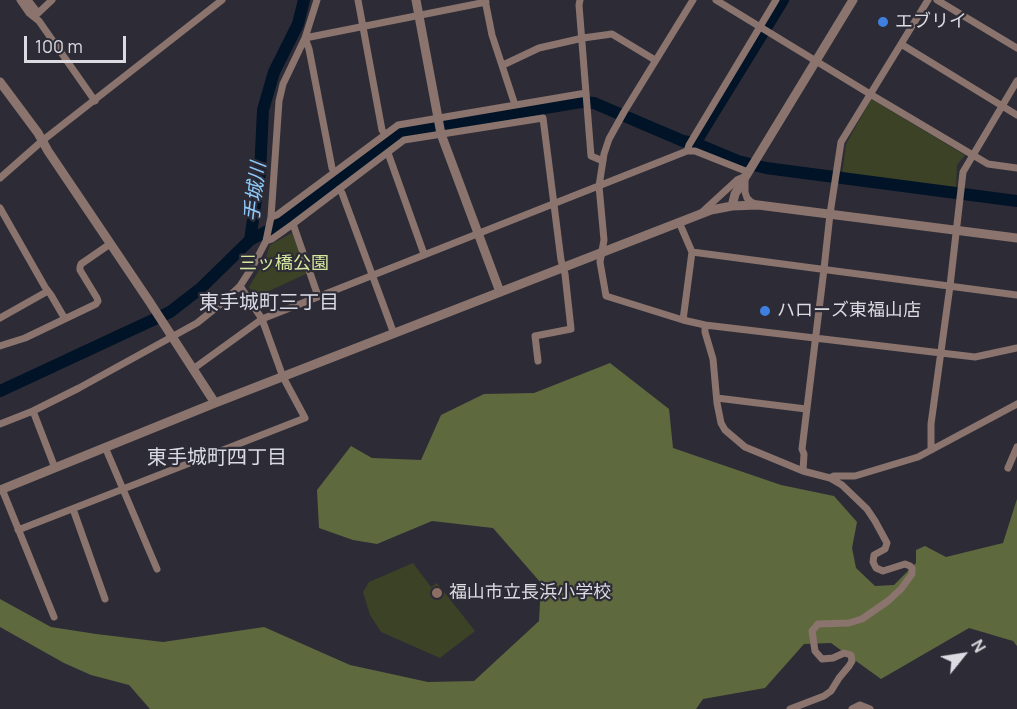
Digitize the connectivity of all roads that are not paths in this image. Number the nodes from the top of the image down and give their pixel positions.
1 (20, 0) edge
2 (28, 0) edge
3 (52, 0) edge
4 (222, 0) edge
5 (317, 0) edge
6 (358, 0) edge
7 (416, 0) edge
8 (580, 0) edge
9 (693, 0) edge
10 (716, 0) edge
11 (776, 0) edge
12 (853, 0) edge
13 (928, 0) edge
14 (937, 0) edge
15 (485, 1) edge
16 (36, 15) junction
17 (419, 15) junction
18 (363, 26) junction
19 (763, 29) junction
20 (305, 38) junction
21 (583, 38) junction
22 (901, 44) junction
23 (1017, 48) edge
24 (655, 60) junction
25 (816, 61) junction
26 (502, 65) junction
27 (1017, 81) edge
28 (0, 82) edge
29 (870, 94) junction
30 (586, 99) junction
31 (94, 101) junction
32 (515, 105) junction
33 (1002, 106) junction
34 (1017, 115) edge
35 (439, 119) junction
36 (441, 133) junction
37 (385, 134) junction
38 (42, 141) junction
39 (690, 145) junction
40 (388, 153) junction
41 (972, 155) junction
42 (603, 161) junction
43 (1017, 168) edge
44 (750, 169) junction
45 (334, 172) junction
46 (0, 178) edge
47 (599, 186) junction
48 (339, 189) junction
49 (554, 203) junction
50 (758, 205) junction
51 (732, 206) junction
52 (0, 208) edge
53 (700, 214) junction
54 (830, 214) junction
55 (270, 220) junction
56 (679, 222) junction
57 (293, 224) junction
58 (957, 230) junction
59 (478, 233) junction
60 (1017, 238) edge
61 (266, 240) junction
62 (110, 244) junction
63 (602, 252) junction
64 (692, 252) junction
65 (424, 254) junction
66 (563, 267) junction
67 (824, 269) junction
68 (371, 275) junction
69 (240, 286) junction
70 (950, 286) junction
71 (48, 291) junction
72 (500, 292) junction
73 (1017, 295) edge
74 (318, 296) junction
75 (0, 318) edge
76 (65, 319) junction
77 (262, 319) junction
78 (683, 320) junction
79 (705, 325) junction
80 (394, 333) junction
81 (171, 337) junction
82 (815, 337) junction
83 (0, 346) edge
84 (1017, 348) edge
85 (940, 353) junction
86 (538, 361) dead end
87 (193, 369) junction
88 (283, 377) junction
89 (717, 398) junction
90 (215, 403) junction
91 (1017, 404) edge
92 (806, 409) junction
93 (33, 411) junction
94 (0, 424) edge
95 (105, 447) junction
96 (1017, 447) edge
97 (931, 450) junction
98 (55, 468) junction
99 (1008, 468) dead end
100 (803, 471) junction
101 (830, 478) junction
102 (123, 489) junction
103 (1, 490) edge
104 (73, 509) junction
105 (18, 530) junction
106 (157, 569) dead end
107 (105, 599) dead end
108 (54, 617) dead end
109 (790, 709) edge
110 (852, 709) edge
111 (870, 709) edge

1 - 16 street
2 - 16 street
3 - 16 street
4 - 31 street
5 - 20 street
6 - 18 street
7 - 17 street
8 - 21 street
9 - 24 street
10 - 19 street
11 - 19 street
12 - 25 street
13 - 22 street
14 - 23 street
15 - 17 street
15 - 26 street
16 - 31 street
17 - 18 street
17 - 35 street
18 - 20 street
18 - 37 street
19 - 25 street
19 - 39 street
20 - 45 street
20 - 55 street
21 - 24 street
21 - 26 street
21 - 30 street
22 - 29 street
22 - 33 street
24 - 42 street
25 - 29 street
25 - 44 street
26 - 32 street
27 - 33 street
28 - 38 street
29 - 41 street
29 - 54 street
30 - 32 street
30 - 42 street
31 - 38 street
32 - 35 street
33 - 34 street
33 - 41 street
35 - 36 street
35 - 37 street
36 - 40 street
36 - 49 street
36 - 59 street
37 - 45 street
38 - 46 street
38 - 62 street
39 - 44 street
39 - 47 street
40 - 48 street
40 - 65 street
41 - 43 street
41 - 58 street
42 - 47 street
44 - 50 street
44 - 51 street
44 - 53 street
45 - 55 street
47 - 49 street
47 - 63 street
48 - 57 street
48 - 68 street
49 - 59 street
49 - 66 street
50 - 51 street
50 - 54 street
51 - 53 street
52 - 71 street
53 - 56 street
54 - 58 street
54 - 67 street
55 - 61 street
56 - 63 street
56 - 64 street
57 - 61 street
57 - 74 street
58 - 60 street
58 - 70 street
59 - 65 street
59 - 72 street
61 - 69 street
62 - 76 street
62 - 81 street
63 - 66 street
63 - 78 street
64 - 67 street
64 - 78 street
65 - 68 street
66 - 72 street
66 - 86 street
67 - 70 street
67 - 82 street
68 - 74 street
68 - 80 street
69 - 77 street
69 - 81 street
70 - 73 street
70 - 85 street
71 - 75 street
71 - 76 street
72 - 80 street
74 - 77 street
76 - 83 street
77 - 87 street
77 - 88 street
78 - 79 street
79 - 82 street
79 - 89 street
80 - 88 street
81 - 87 street
81 - 93 street
82 - 85 street
82 - 92 street
84 - 85 street
85 - 97 street
87 - 90 street
88 - 90 street
88 - 102 street
89 - 92 street
89 - 100 street
90 - 95 street
91 - 97 street
92 - 100 street
93 - 94 street
93 - 98 street
95 - 98 street
95 - 102 street
96 - 99 street
97 - 101 street
98 - 103 street
100 - 101 street
101 - 109 street
102 - 104 street
102 - 106 street
103 - 105 street
104 - 105 street
104 - 107 street
105 - 108 street
110 - 111 street

